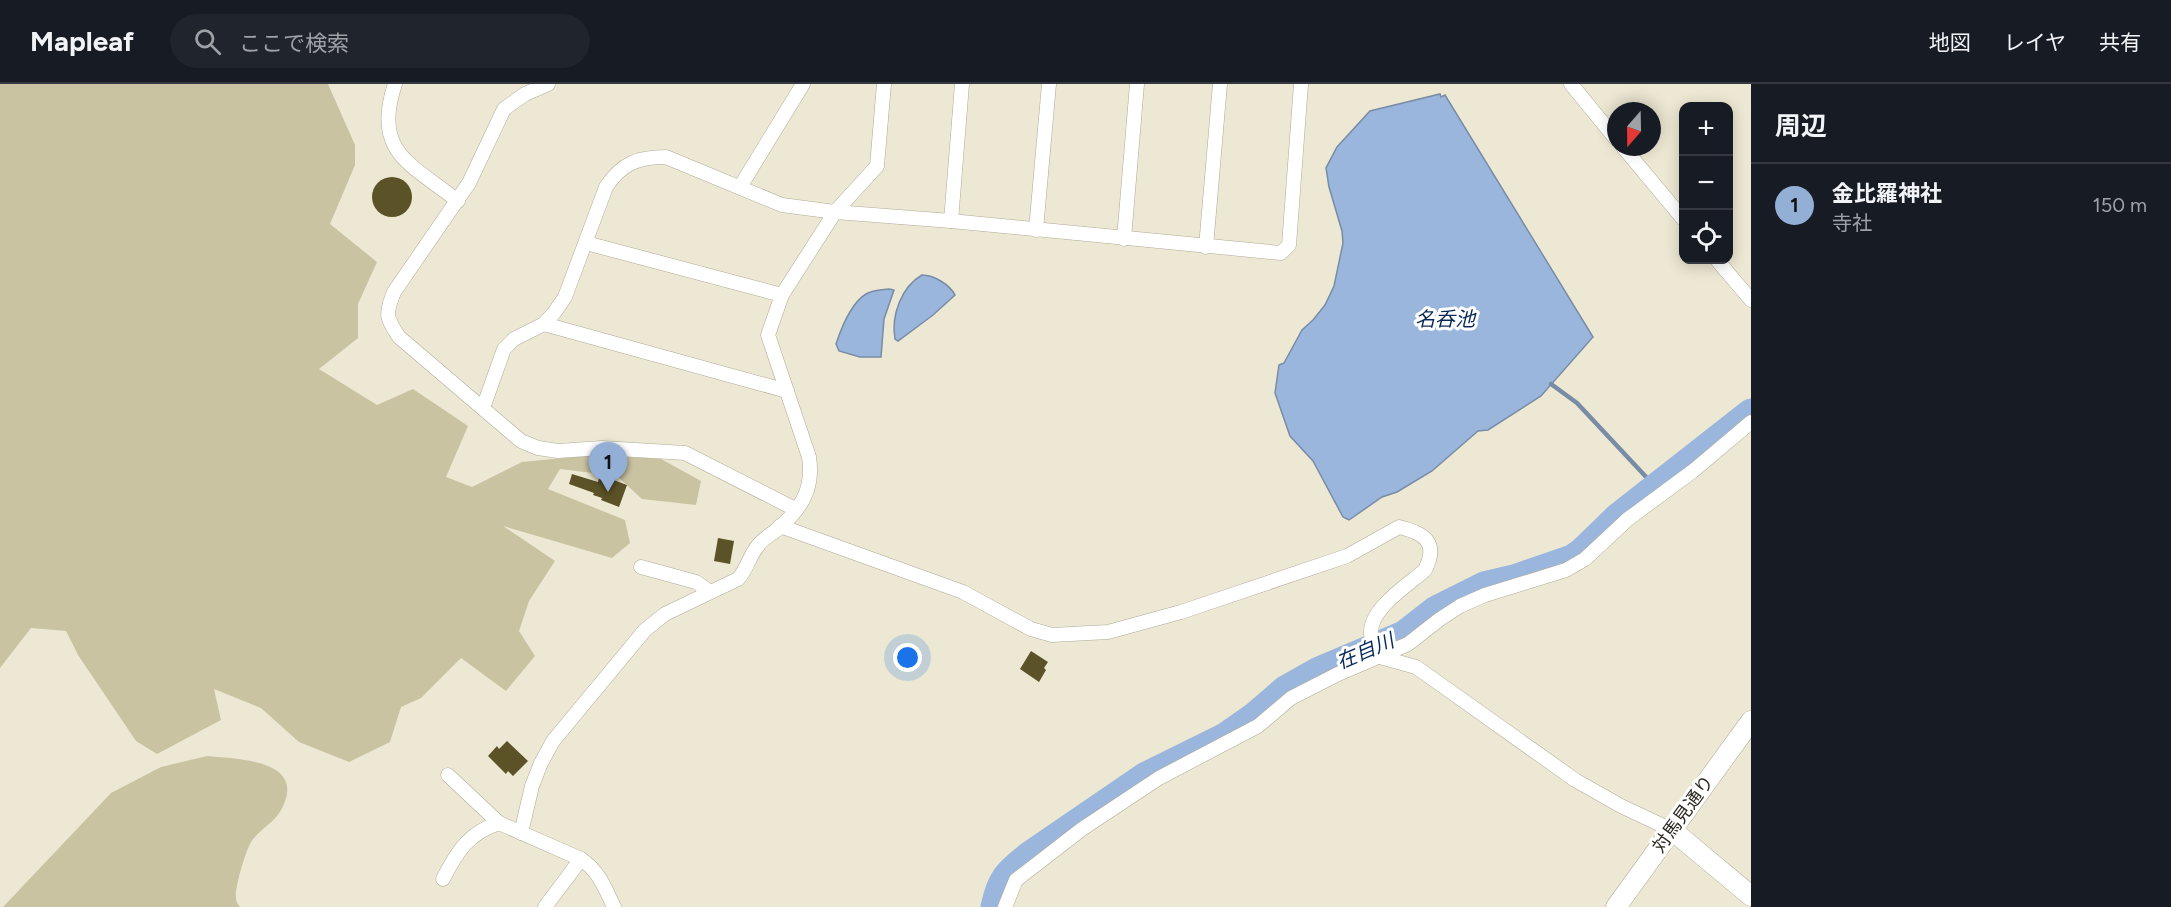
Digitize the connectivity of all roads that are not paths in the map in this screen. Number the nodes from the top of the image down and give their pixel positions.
1 (395, 84) edge
2 (548, 84) edge
3 (803, 84) edge
4 (884, 84) edge
5 (962, 84) edge
6 (1049, 84) edge
7 (1137, 84) edge
8 (1220, 84) edge
9 (1301, 84) edge
10 (1570, 84) edge
11 (1607, 128) edge
12 (1630, 156) edge
13 (740, 187) junction
14 (458, 201) junction
15 (835, 212) junction
16 (1679, 215) edge
17 (951, 221) junction
18 (1036, 230) junction
19 (1124, 239) junction
20 (586, 243) junction
21 (1206, 247) junction
22 (1720, 264) edge
23 (782, 295) junction
24 (1751, 300) edge
25 (544, 324) junction
26 (787, 391) junction
27 (483, 408) junction
28 (1751, 422) edge
29 (795, 508) junction
30 (780, 526) junction
31 (641, 567) dead end
32 (710, 592) junction
33 (1380, 657) junction
34 (1751, 721) edge
35 (448, 775) dead end
36 (499, 823) junction
37 (1672, 830) junction
38 (521, 833) junction
39 (581, 859) junction
40 (443, 879) dead end
41 (1751, 896) edge
42 (545, 907) edge
43 (614, 907) edge
44 (1005, 907) edge
45 (1616, 907) edge

1 - 14 street
2 - 14 street
3 - 13 street
4 - 15 street
5 - 17 street
6 - 18 street
7 - 19 street
8 - 21 street
9 - 21 street
10 - 11 street
12 - 16 street
13 - 15 street
13 - 20 street
14 - 27 street
15 - 17 street
15 - 23 street
17 - 18 street
18 - 19 street
19 - 21 street
20 - 23 street
20 - 25 street
22 - 24 street
23 - 26 street
25 - 26 street
25 - 27 street
26 - 29 street
27 - 29 street
28 - 33 street
29 - 30 street
30 - 32 street
30 - 33 street
31 - 32 street
32 - 38 street
33 - 37 street
33 - 44 street
34 - 37 street, 対馬見通り
35 - 36 street
36 - 38 street
36 - 40 street
37 - 41 street
37 - 45 street, 対馬見通り
38 - 39 street
39 - 42 street
39 - 43 street

